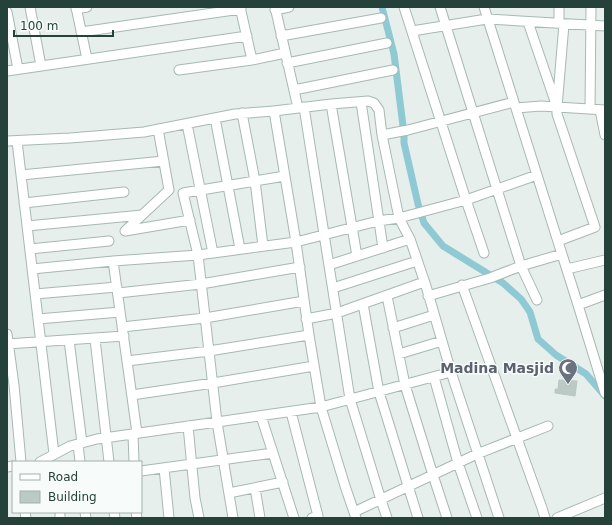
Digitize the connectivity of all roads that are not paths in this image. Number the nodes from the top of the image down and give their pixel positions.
1 (30, 7) edge
2 (87, 7) edge
3 (289, 7) edge
4 (404, 7) edge
5 (440, 7) edge
6 (484, 7) edge
7 (559, 7) edge
8 (591, 7) edge
9 (76, 8) edge
10 (240, 8) edge
11 (275, 8) edge
12 (7, 12) edge
13 (381, 18) dead end
14 (487, 19) junction
15 (528, 22) junction
16 (562, 24) junction
17 (591, 25) junction
18 (446, 26) junction
19 (605, 26) edge
20 (412, 31) junction
21 (81, 32) junction
22 (246, 36) junction
23 (281, 36) junction
24 (387, 43) dead end
25 (284, 53) junction
26 (87, 59) junction
27 (252, 60) junction
28 (288, 63) junction
29 (41, 66) junction
30 (18, 69) junction
31 (179, 70) dead end
32 (393, 70) dead end
33 (7, 71) edge
34 (294, 90) junction
35 (361, 102) junction
36 (331, 104) junction
37 (515, 105) junction
38 (301, 107) junction
39 (557, 107) junction
40 (590, 109) junction
41 (602, 110) edge
42 (274, 111) junction
43 (473, 112) junction
44 (242, 113) junction
45 (215, 118) junction
46 (440, 121) junction
47 (187, 124) junction
48 (158, 129) junction
49 (382, 135) junction
50 (605, 135) edge
51 (7, 141) edge
52 (17, 141) junction
53 (164, 161) junction
54 (21, 175) junction
55 (537, 175) junction
56 (285, 176) junction
57 (255, 181) junction
58 (228, 186) junction
59 (497, 189) junction
60 (201, 190) junction
61 (124, 192) dead end
62 (466, 200) junction
63 (24, 203) junction
64 (142, 215) junction
65 (399, 218) junction
66 (190, 220) junction
67 (378, 221) junction
68 (605, 225) edge
69 (27, 226) junction
70 (595, 227) junction
71 (353, 228) junction
72 (324, 235) junction
73 (410, 239) junction
74 (109, 241) dead end
75 (558, 241) junction
76 (296, 242) junction
77 (262, 246) junction
78 (383, 248) junction
79 (30, 249) junction
80 (240, 250) junction
81 (213, 253) junction
82 (484, 253) dead end
83 (562, 254) junction
84 (198, 255) junction
85 (357, 256) junction
86 (605, 260) edge
87 (113, 261) junction
88 (417, 261) junction
89 (329, 265) junction
90 (521, 266) junction
91 (300, 267) junction
92 (32, 269) junction
93 (567, 269) junction
94 (424, 282) junction
95 (201, 284) junction
96 (462, 285) junction
97 (333, 288) junction
98 (117, 290) junction
99 (35, 294) junction
100 (605, 295) edge
101 (387, 296) junction
102 (428, 296) junction
103 (537, 300) dead end
104 (304, 301) junction
105 (362, 304) junction
106 (578, 305) junction
107 (120, 312) junction
108 (337, 313) junction
109 (434, 315) junction
110 (205, 318) junction
111 (38, 319) junction
112 (306, 319) junction
113 (122, 327) junction
114 (393, 328) junction
115 (7, 334) edge
116 (309, 335) junction
117 (124, 336) junction
118 (95, 339) junction
119 (69, 340) junction
120 (442, 341) junction
121 (41, 342) junction
122 (8, 344) edge
123 (209, 351) junction
124 (399, 354) junction
125 (127, 361) junction
126 (601, 364) edge
127 (314, 366) junction
128 (451, 372) junction
129 (434, 377) junction
130 (213, 383) junction
131 (405, 385) junction
132 (379, 392) junction
133 (605, 393) edge
134 (132, 395) junction
135 (350, 399) junction
136 (321, 407) junction
137 (290, 412) junction
138 (261, 416) junction
139 (218, 422) junction
140 (188, 426) junction
141 (548, 426) dead end
142 (135, 433) junction
143 (107, 437) junction
144 (517, 438) junction
145 (80, 443) junction
146 (273, 453) junction
147 (54, 454) junction
148 (477, 454) junction
149 (224, 460) junction
150 (21, 461) edge
151 (42, 461) edge
152 (80, 461) edge
153 (109, 461) edge
154 (134, 461) edge
155 (458, 463) junction
156 (192, 464) junction
157 (164, 468) junction
158 (142, 471) edge
159 (432, 475) junction
160 (283, 482) junction
161 (408, 487) junction
162 (254, 488) junction
163 (229, 494) junction
164 (605, 498) edge
165 (381, 500) junction
166 (355, 515) edge
167 (169, 518) edge
168 (199, 518) edge
169 (233, 518) edge
170 (260, 518) edge
171 (294, 518) edge
172 (312, 518) edge
173 (387, 518) edge
174 (418, 518) edge
175 (448, 518) edge
176 (477, 518) edge
177 (499, 518) edge
178 (545, 518) edge
179 (557, 518) edge

1 - 29 street
2 - 9 street
3 - 11 street
4 - 20 street
5 - 18 street
6 - 14 street
7 - 16 street
8 - 17 street
9 - 21 street
10 - 21 street
10 - 22 street
11 - 23 street
12 - 30 street
13 - 23 street
14 - 15 street
14 - 18 street
14 - 37 street
15 - 16 street
15 - 39 street
16 - 17 street
16 - 39 street
17 - 19 street
17 - 40 street
18 - 20 street
18 - 43 street
20 - 46 street
21 - 26 street
22 - 26 street
22 - 27 street
23 - 25 street
24 - 28 street
25 - 27 street
25 - 28 street
26 - 29 street
27 - 31 street
28 - 34 street
29 - 30 street
30 - 33 street
32 - 34 street
34 - 38 street
35 - 36 street
35 - 49 street
35 - 67 street
36 - 38 street
36 - 71 street
37 - 39 street
37 - 43 street
37 - 55 street
38 - 42 street
38 - 72 street
39 - 40 street
39 - 70 street
40 - 41 street
41 - 50 street
42 - 44 street
42 - 56 street
43 - 46 street
43 - 59 street
44 - 45 street
44 - 57 street
45 - 47 street
45 - 58 street
46 - 49 street
46 - 62 street
47 - 48 street
47 - 60 street
48 - 52 street
48 - 53 street
49 - 65 street
51 - 52 street
52 - 54 street
53 - 54 street
53 - 64 street
54 - 63 street
55 - 59 street
55 - 75 street
56 - 57 street
56 - 76 street
57 - 58 street
57 - 77 street
58 - 60 street
58 - 80 street
59 - 62 street
59 - 90 street
60 - 66 street
60 - 81 street
61 - 63 street
62 - 65 street
62 - 82 street
63 - 69 street
64 - 66 street
64 - 69 street
65 - 67 street
65 - 73 street
66 - 84 street
67 - 71 street
67 - 78 street
68 - 70 street
69 - 79 street
70 - 75 street
71 - 72 street
71 - 85 street
72 - 76 street
72 - 89 street
73 - 78 street
73 - 88 street
74 - 79 street
75 - 83 street
76 - 77 street
76 - 91 street
77 - 80 street
78 - 85 street
79 - 92 street
80 - 81 street
81 - 84 street
83 - 90 street
83 - 93 street
84 - 87 street
84 - 95 street
85 - 89 street
86 - 93 street
87 - 92 street
87 - 98 street
88 - 94 street
88 - 97 street
89 - 97 street
90 - 96 street
90 - 103 street
91 - 95 street
91 - 104 street
92 - 99 street
93 - 106 street
94 - 101 street
94 - 102 street
95 - 98 street
95 - 110 street
96 - 102 street
96 - 144 street
97 - 108 street
98 - 99 street
98 - 107 street
99 - 111 street
100 - 106 street
101 - 105 street
101 - 114 street
102 - 109 street
104 - 110 street
104 - 112 street
105 - 108 street
105 - 132 street
106 - 126 street
107 - 111 street
107 - 113 street
108 - 112 street
108 - 135 street
109 - 114 street
109 - 120 street
110 - 113 street
110 - 123 street
111 - 121 street
112 - 116 street
113 - 117 street
114 - 124 street
115 - 122 street
116 - 123 street
116 - 127 street
117 - 118 street
117 - 125 street
118 - 119 street
118 - 143 street
119 - 121 street
119 - 145 street
120 - 124 street
120 - 128 street
121 - 122 street
121 - 147 street
122 - 150 street
123 - 125 street
123 - 130 street
124 - 131 street
125 - 134 street
126 - 133 street
127 - 130 street
127 - 136 street
128 - 129 street
128 - 148 street
129 - 131 street
129 - 155 street
130 - 134 street
130 - 139 street
131 - 132 street
131 - 159 street
132 - 135 street
132 - 161 street
134 - 142 street
135 - 136 street
135 - 165 street
136 - 137 street
136 - 166 street
137 - 138 street
137 - 172 street
138 - 139 street
138 - 146 street
139 - 140 street
139 - 149 street
140 - 142 street
140 - 156 street
141 - 144 street
142 - 143 street
142 - 154 street
143 - 145 street
143 - 153 street
144 - 148 street
144 - 178 street
145 - 147 street
145 - 152 street
146 - 149 street
146 - 160 street
147 - 151 street
148 - 155 street
148 - 177 street
149 - 156 street
149 - 163 street
155 - 159 street
155 - 176 street
156 - 157 street
156 - 168 street
157 - 158 street
157 - 167 street
159 - 161 street
159 - 175 street
160 - 162 street
160 - 171 street
161 - 165 street
161 - 174 street
162 - 163 street
162 - 170 street
163 - 169 street
164 - 179 street
165 - 166 street
165 - 173 street

